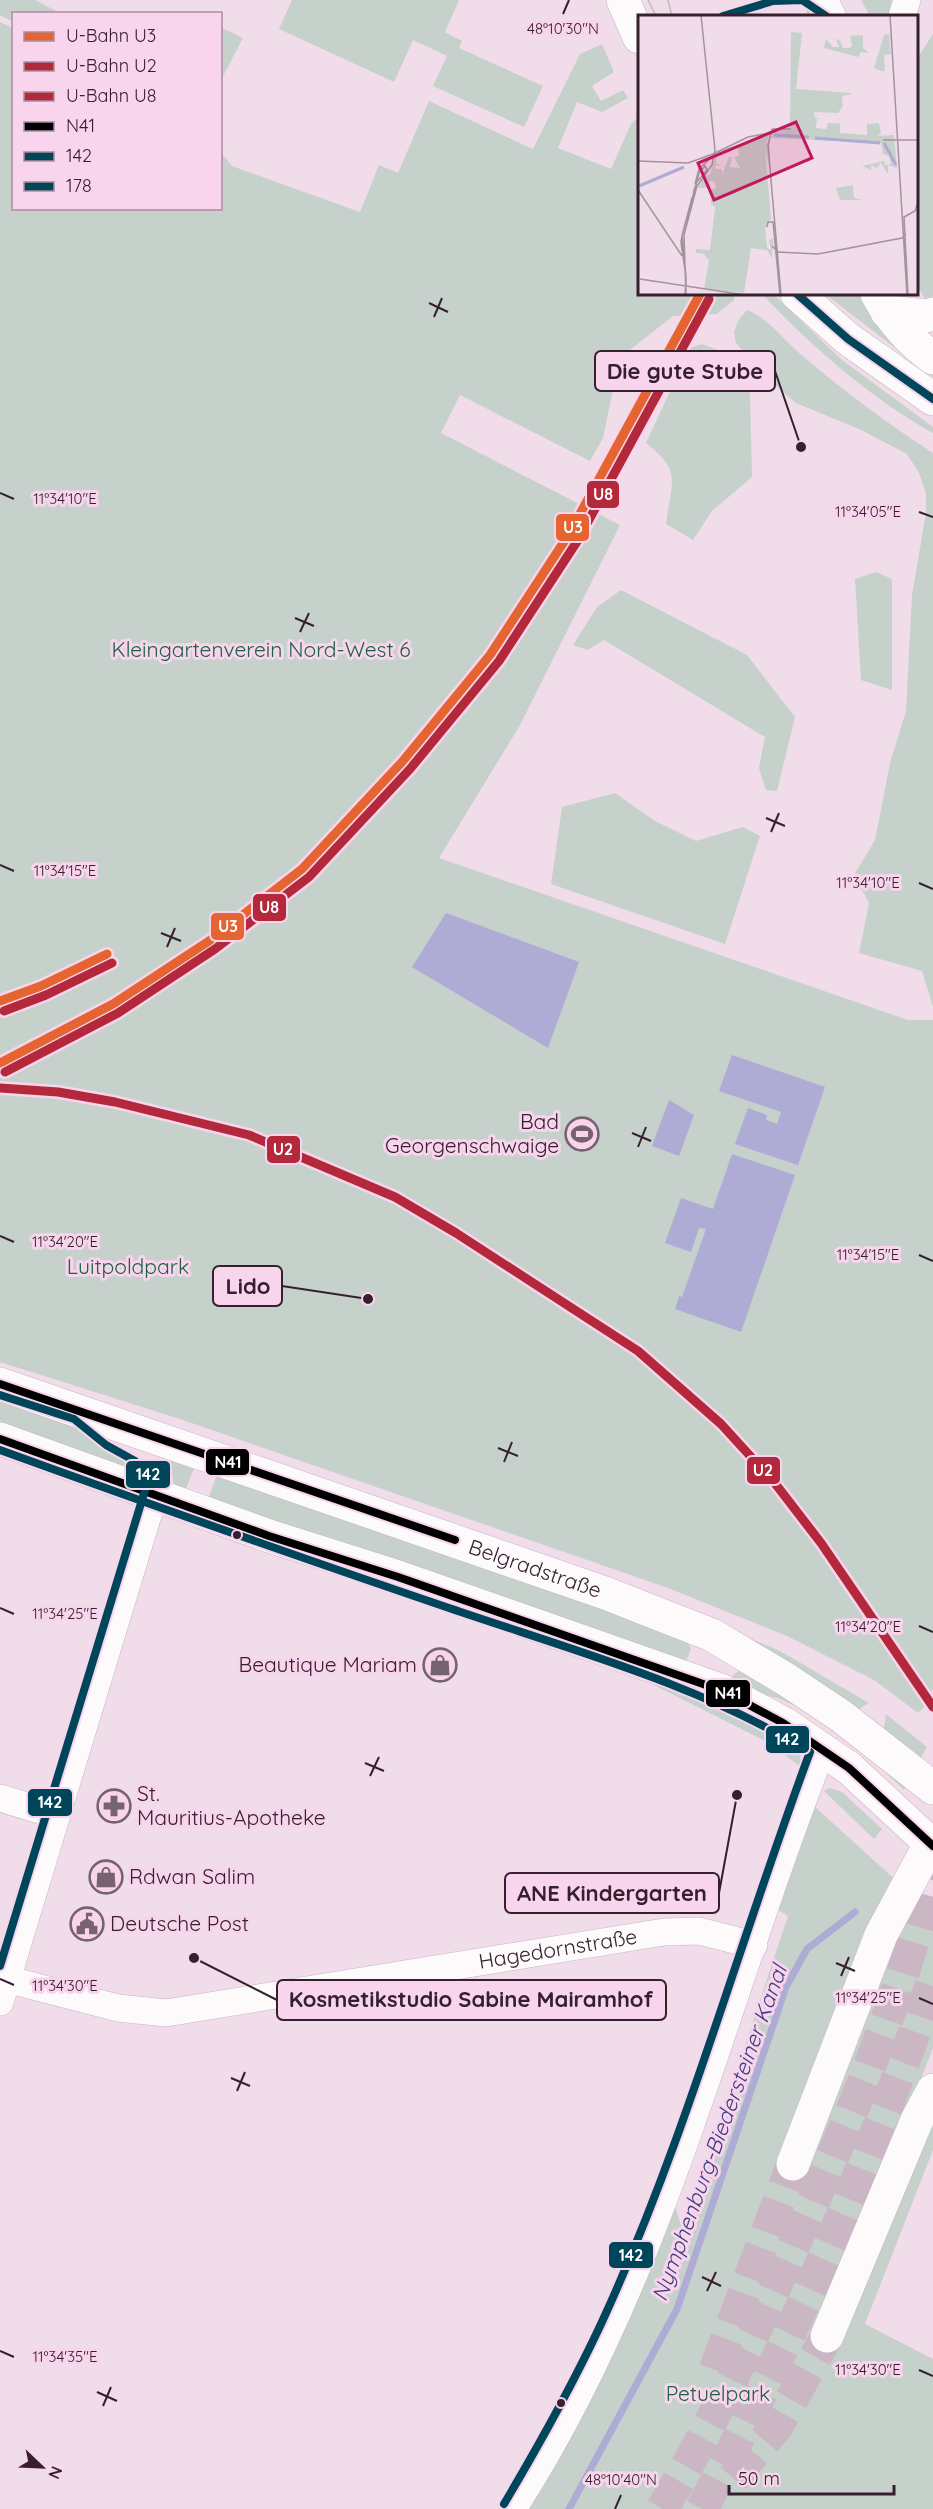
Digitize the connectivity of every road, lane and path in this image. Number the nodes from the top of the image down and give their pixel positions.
1 (623, 0) edge
2 (821, 0) edge
3 (906, 0) edge
4 (829, 15) edge
5 (902, 15) edge
6 (638, 35) edge
7 (799, 296) edge
8 (882, 303) edge
9 (933, 314) edge
10 (933, 358) edge
11 (933, 399) edge
12 (0, 1384) edge
13 (0, 1439) edge
14 (154, 1495) junction
15 (690, 1627) junction
16 (744, 1654) junction
17 (680, 1675) junction
18 (723, 1691) junction
19 (823, 1748) junction
20 (933, 1788) edge
21 (0, 1798) edge
22 (56, 1815) junction
23 (932, 1843) edge
24 (754, 1945) junction
25 (3, 1991) edge
26 (933, 2090) edge
27 (793, 2164) tunnel mouth
28 (827, 2336) tunnel mouth
29 (513, 2509) edge

1 - 6 main road
2 - 4 main road
3 - 5 street
7 - 11 main road
8 - 9 main road
8 - 10 main road
12 - 15 main road, Belgradstraße
13 - 14 main road
14 - 17 main road
14 - 22 street
15 - 16 main road, Belgradstraße
15 - 17 main road
16 - 18 main road
16 - 20 main road, Belgradstraße
17 - 18 main road
18 - 19 main road
19 - 23 main road
19 - 24 street
21 - 22 street
22 - 25 street
23 - 27 main road
24 - 25 street, Hagedornstraße
24 - 29 street
26 - 28 main road

